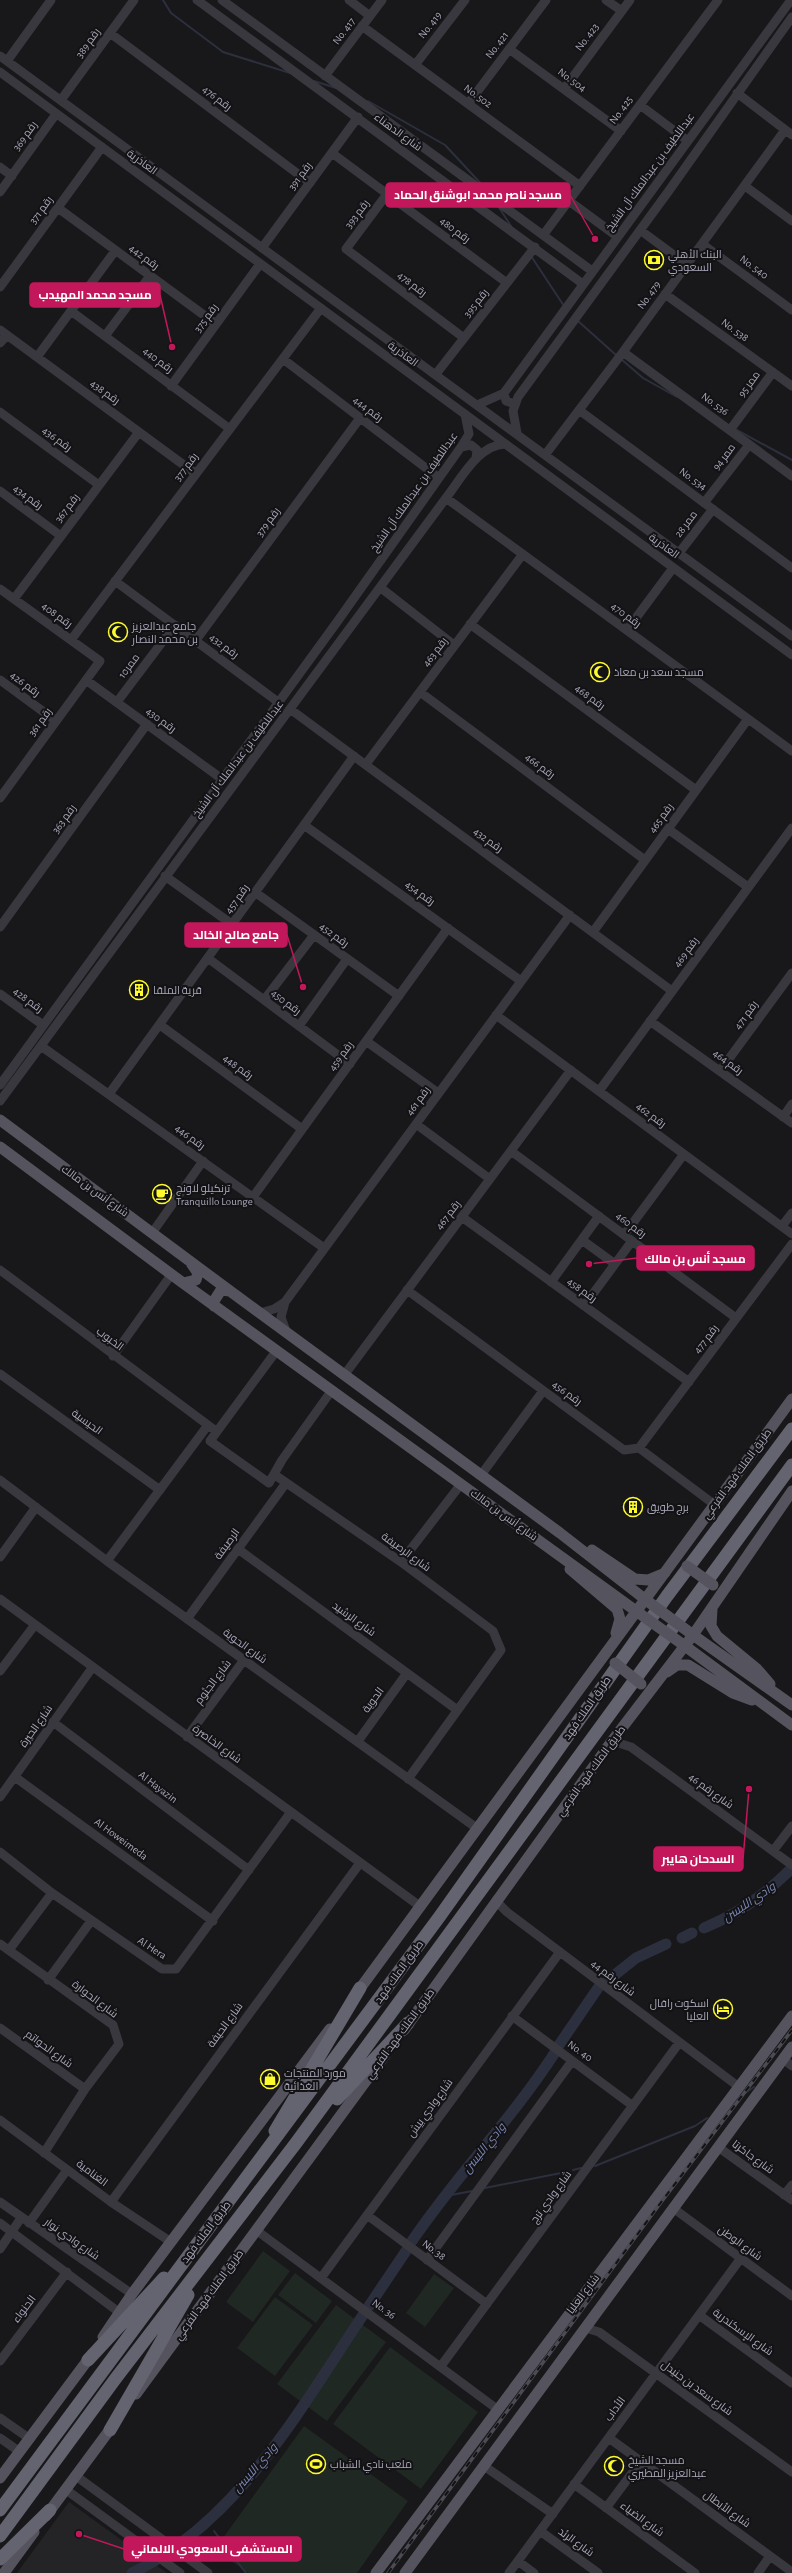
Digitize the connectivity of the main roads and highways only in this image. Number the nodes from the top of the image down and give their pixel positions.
1 (0, 1120) edge
2 (0, 1147) edge
3 (190, 1261) junction
4 (183, 1284) junction
5 (230, 1290) junction
6 (214, 1306) junction
7 (792, 1399) edge
8 (792, 1429) edge
9 (792, 1465) edge
10 (792, 1491) edge
11 (560, 1533) junction
12 (549, 1547) junction
13 (683, 1549) junction
14 (666, 1573) junction
15 (727, 1584) junction
16 (646, 1600) junction
17 (713, 1607) junction
18 (636, 1611) junction
19 (693, 1635) junction
20 (612, 1644) junction
21 (685, 1646) junction
22 (592, 1671) junction
23 (654, 1686) junction
24 (778, 1694) junction
25 (639, 1705) junction
26 (792, 1705) edge
27 (768, 1707) junction
28 (792, 1725) edge
29 (360, 1988) junction
30 (792, 2016) edge
31 (408, 2023) junction
32 (792, 2046) edge
33 (788, 2062) edge
34 (296, 2143) junction
35 (259, 2163) junction
36 (205, 2234) junction
37 (217, 2246) junction
38 (88, 2360) junction
39 (110, 2430) junction
40 (0, 2478) edge
41 (0, 2510) edge
42 (50, 2510) junction
43 (0, 2536) edge
44 (0, 2559) edge
45 (4, 2573) edge
46 (376, 2573) edge
47 (405, 2573) edge

1 - 3 main road, شارع أنس بن مالك
2 - 4 main road, شارع أنس بن مالك
3 - 4 main road
3 - 5 main road, شارع أنس بن مالك
4 - 6 main road, شارع أنس بن مالك
5 - 6 main road
5 - 11 main road, شارع أنس بن مالك
6 - 12 main road, شارع أنس بن مالك
7 - 13 main road, طريق الملك فهد الفرعي
8 - 35 highway, طريق الملك فهد
9 - 34 highway, طريق الملك فهد
10 - 15 main road, طريق الملك فهد الفرعي
11 - 14 main road
11 - 16 main road, شارع أنس بن مالك
12 - 18 main road, شارع أنس بن مالك
12 - 20 main road
13 - 14 main road, طريق الملك فهد الفرعي
13 - 15 main road, bridge
14 - 16 main road, طريق الملك فهد الفرعي
15 - 17 main road, طريق الملك فهد الفرعي
16 - 18 main road, طريق الملك فهد الفرعي
16 - 19 main road, شارع أنس بن مالك, bridge
17 - 19 main road, طريق الملك فهد الفرعي
17 - 24 main road
18 - 20 main road, طريق الملك فهد الفرعي
18 - 21 main road, شارع أنس بن مالك, bridge
19 - 21 main road, طريق الملك فهد الفرعي
19 - 24 main road, شارع أنس بن مالك
20 - 22 main road, طريق الملك فهد الفرعي
21 - 23 main road, طريق الملك فهد الفرعي
21 - 27 main road, شارع أنس بن مالك
22 - 25 main road, bridge
22 - 29 main road, طريق الملك فهد الفرعي
23 - 25 main road, طريق الملك فهد الفرعي
23 - 27 main road
24 - 26 main road
25 - 31 main road, طريق الملك فهد الفرعي
27 - 28 main road, شارع أنس بن مالك
29 - 35 highway
29 - 38 main road, طريق الملك فهد الفرعي
30 - 46 main road, شارع العليا
31 - 34 highway
31 - 39 main road, طريق الملك فهد الفرعي
32 - 33 main road, شارع العليا
33 - 47 main road, شارع العليا
34 - 37 highway, طريق الملك فهد
35 - 36 highway, طريق الملك فهد
36 - 38 highway
36 - 41 highway, طريق الملك فهد
37 - 39 highway
37 - 43 highway, طريق الملك فهد
38 - 40 main road, طريق الملك فهد الفرعي
39 - 42 main road, طريق الملك فهد الفرعي
42 - 44 highway
42 - 45 main road, طريق الملك فهد الفرعي

